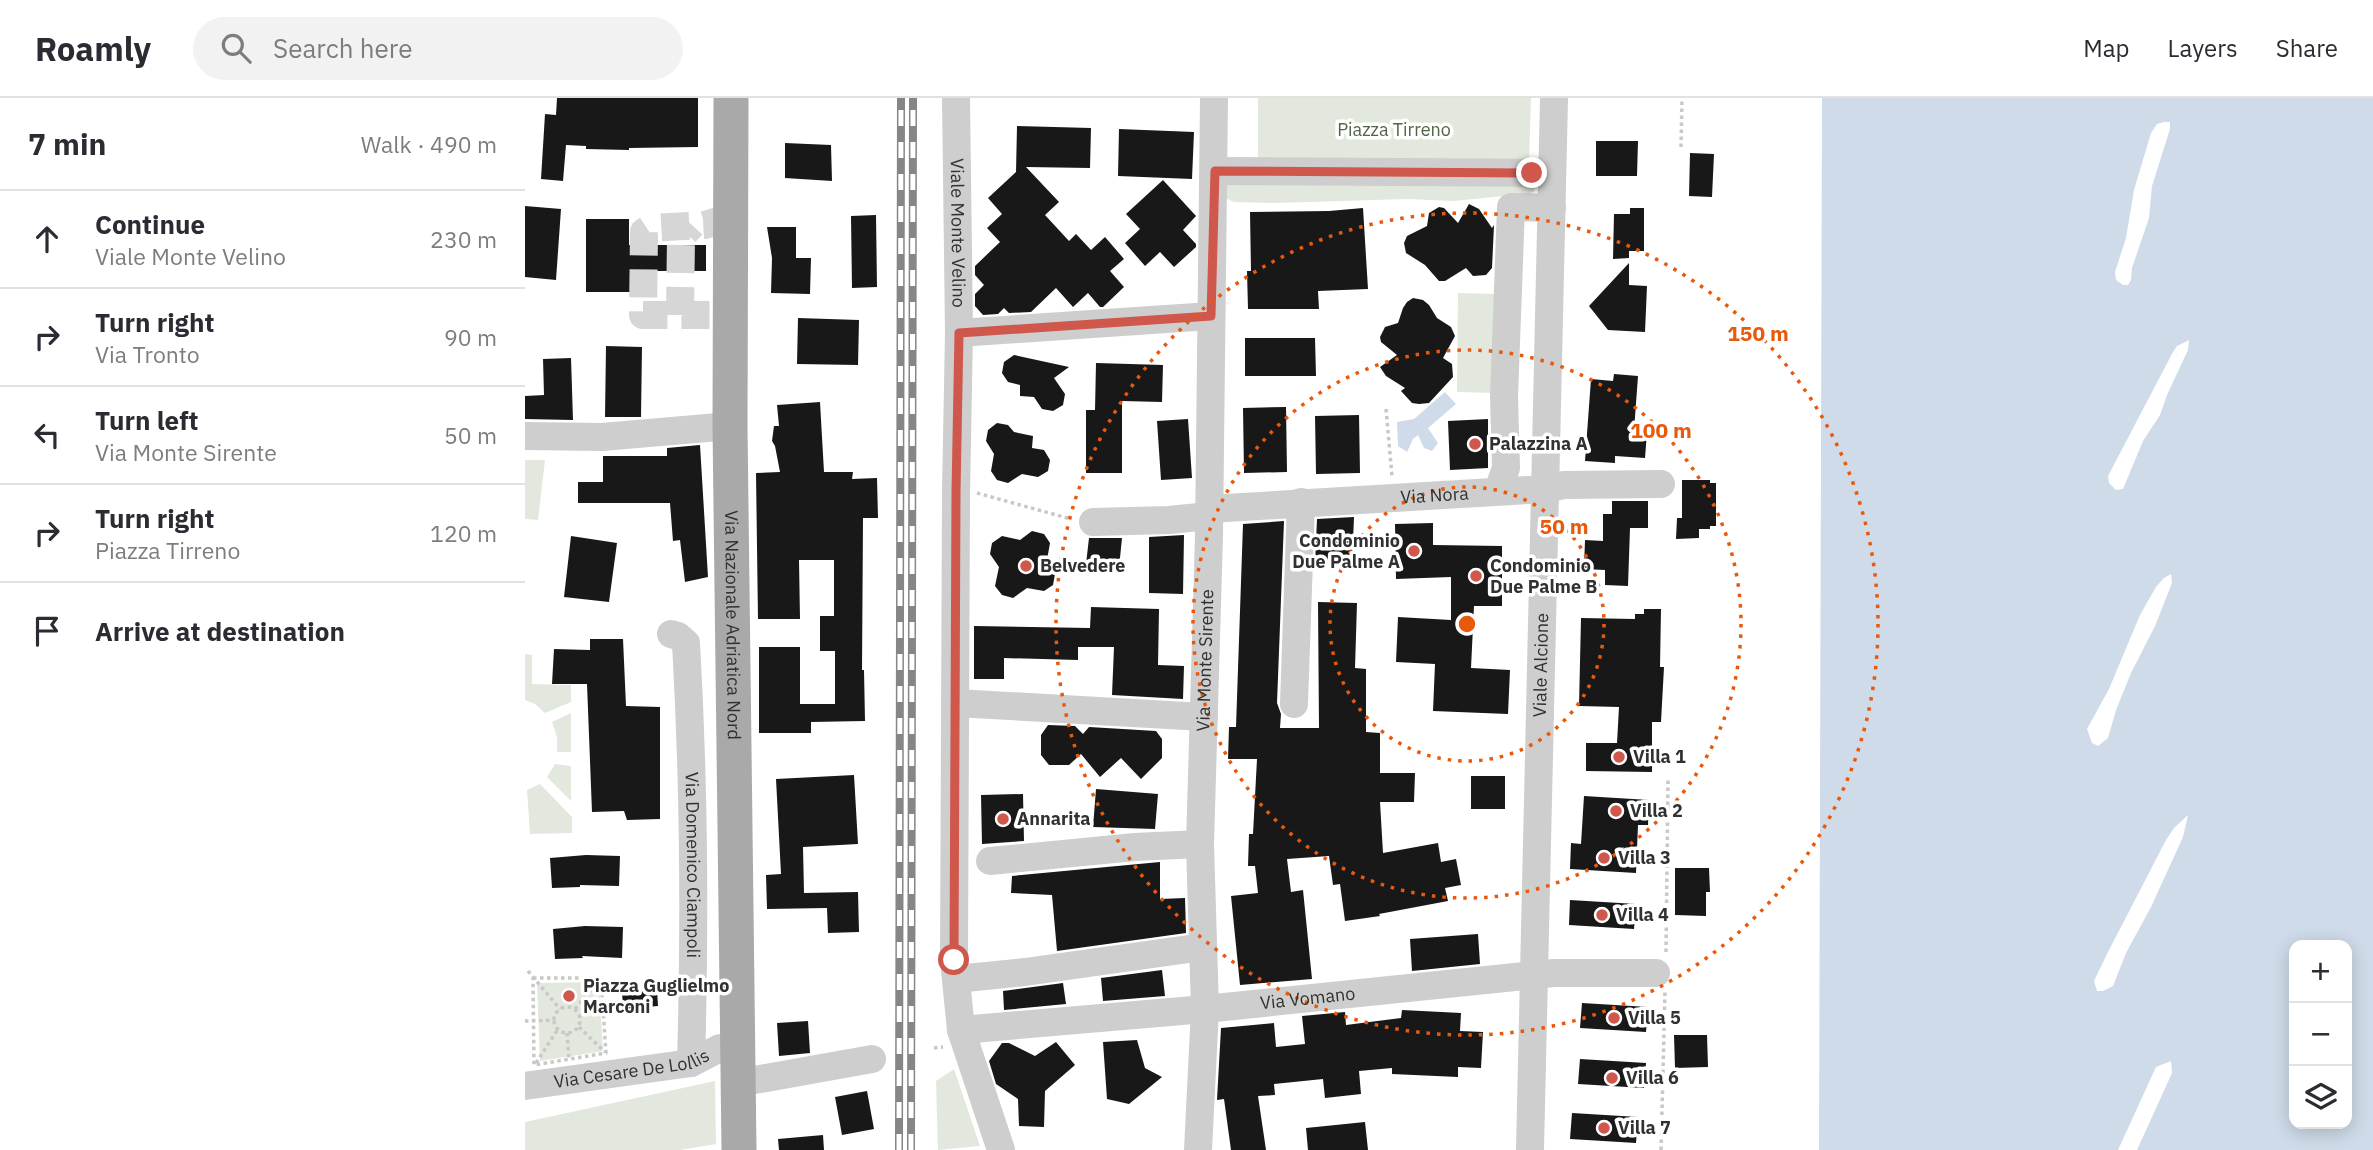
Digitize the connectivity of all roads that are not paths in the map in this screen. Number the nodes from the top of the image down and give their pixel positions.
1 (730, 98) edge
2 (956, 98) edge
3 (1214, 98) edge
4 (1554, 98) edge
5 (1215, 171) junction
6 (1552, 173) junction
7 (1552, 208) junction
8 (1211, 316) junction
9 (959, 333) junction
10 (730, 426) junction
11 (525, 436) edge
12 (1661, 484) dead end
13 (1545, 489) junction
14 (1501, 491) junction
15 (1301, 502) junction
16 (1209, 515) junction
17 (1093, 522) road end
18 (671, 634) dead end
19 (956, 703) junction
20 (1294, 704) dead end
21 (1203, 717) junction
22 (692, 752) junction
23 (734, 754) junction
24 (1200, 844) junction
25 (990, 861) dead end
26 (1203, 947) junction
27 (1662, 971) road end
28 (1533, 975) junction
29 (956, 979) junction
30 (1205, 1009) junction
31 (961, 1030) junction
32 (872, 1059) dead end
33 (691, 1063) junction
34 (738, 1066) junction
35 (530, 1076) edge
36 (739, 1150) edge
37 (1001, 1150) edge
38 (1198, 1150) edge
39 (1529, 1150) edge

1 - 10 main road, Via Nazionale Adriatica Nord
2 - 9 street, Viale Monte Velino
3 - 5 street, Via Monte Sirente
4 - 6 street, Viale Alcione
5 - 6 street
5 - 8 street, Via Monte Sirente
6 - 7 street, Viale Alcione
7 - 13 street, Viale Alcione
7 - 14 street
8 - 9 street
8 - 16 street, Via Monte Sirente
9 - 19 street, Viale Monte Velino
10 - 11 street
10 - 23 main road, Via Nazionale Adriatica Nord
12 - 13 street, Via Nora
13 - 14 street, Via Nora
13 - 28 street, Viale Alcione
14 - 15 street, Via Nora
15 - 16 street, Via Nora
15 - 20 street
16 - 17 street, Via Nora
16 - 21 street, Via Monte Sirente
18 - 22 street, Via Domenico Ciampoli
19 - 21 street
19 - 29 street, Viale Monte Velino
21 - 24 street, Via Monte Sirente
22 - 23 street, Via Domenico Ciampoli
22 - 33 street, Via Domenico Ciampoli
23 - 34 main road, Via Nazionale Adriatica Nord
24 - 25 street
24 - 26 street, Via Monte Sirente
26 - 29 street
26 - 30 street, Via Monte Sirente
27 - 28 street, Via Vomano
28 - 30 street, Via Vomano
28 - 39 street, Viale Alcione
29 - 31 street, Viale Monte Velino
30 - 31 street, Via Vomano
30 - 38 street, Via Monte Sirente
31 - 37 street, Viale Monte Velino
32 - 34 street, Via Cesare De Lollis
33 - 34 street, Via Cesare De Lollis
33 - 35 street, Via Cesare De Lollis
34 - 36 main road, Via Nazionale Adriatica Nord

